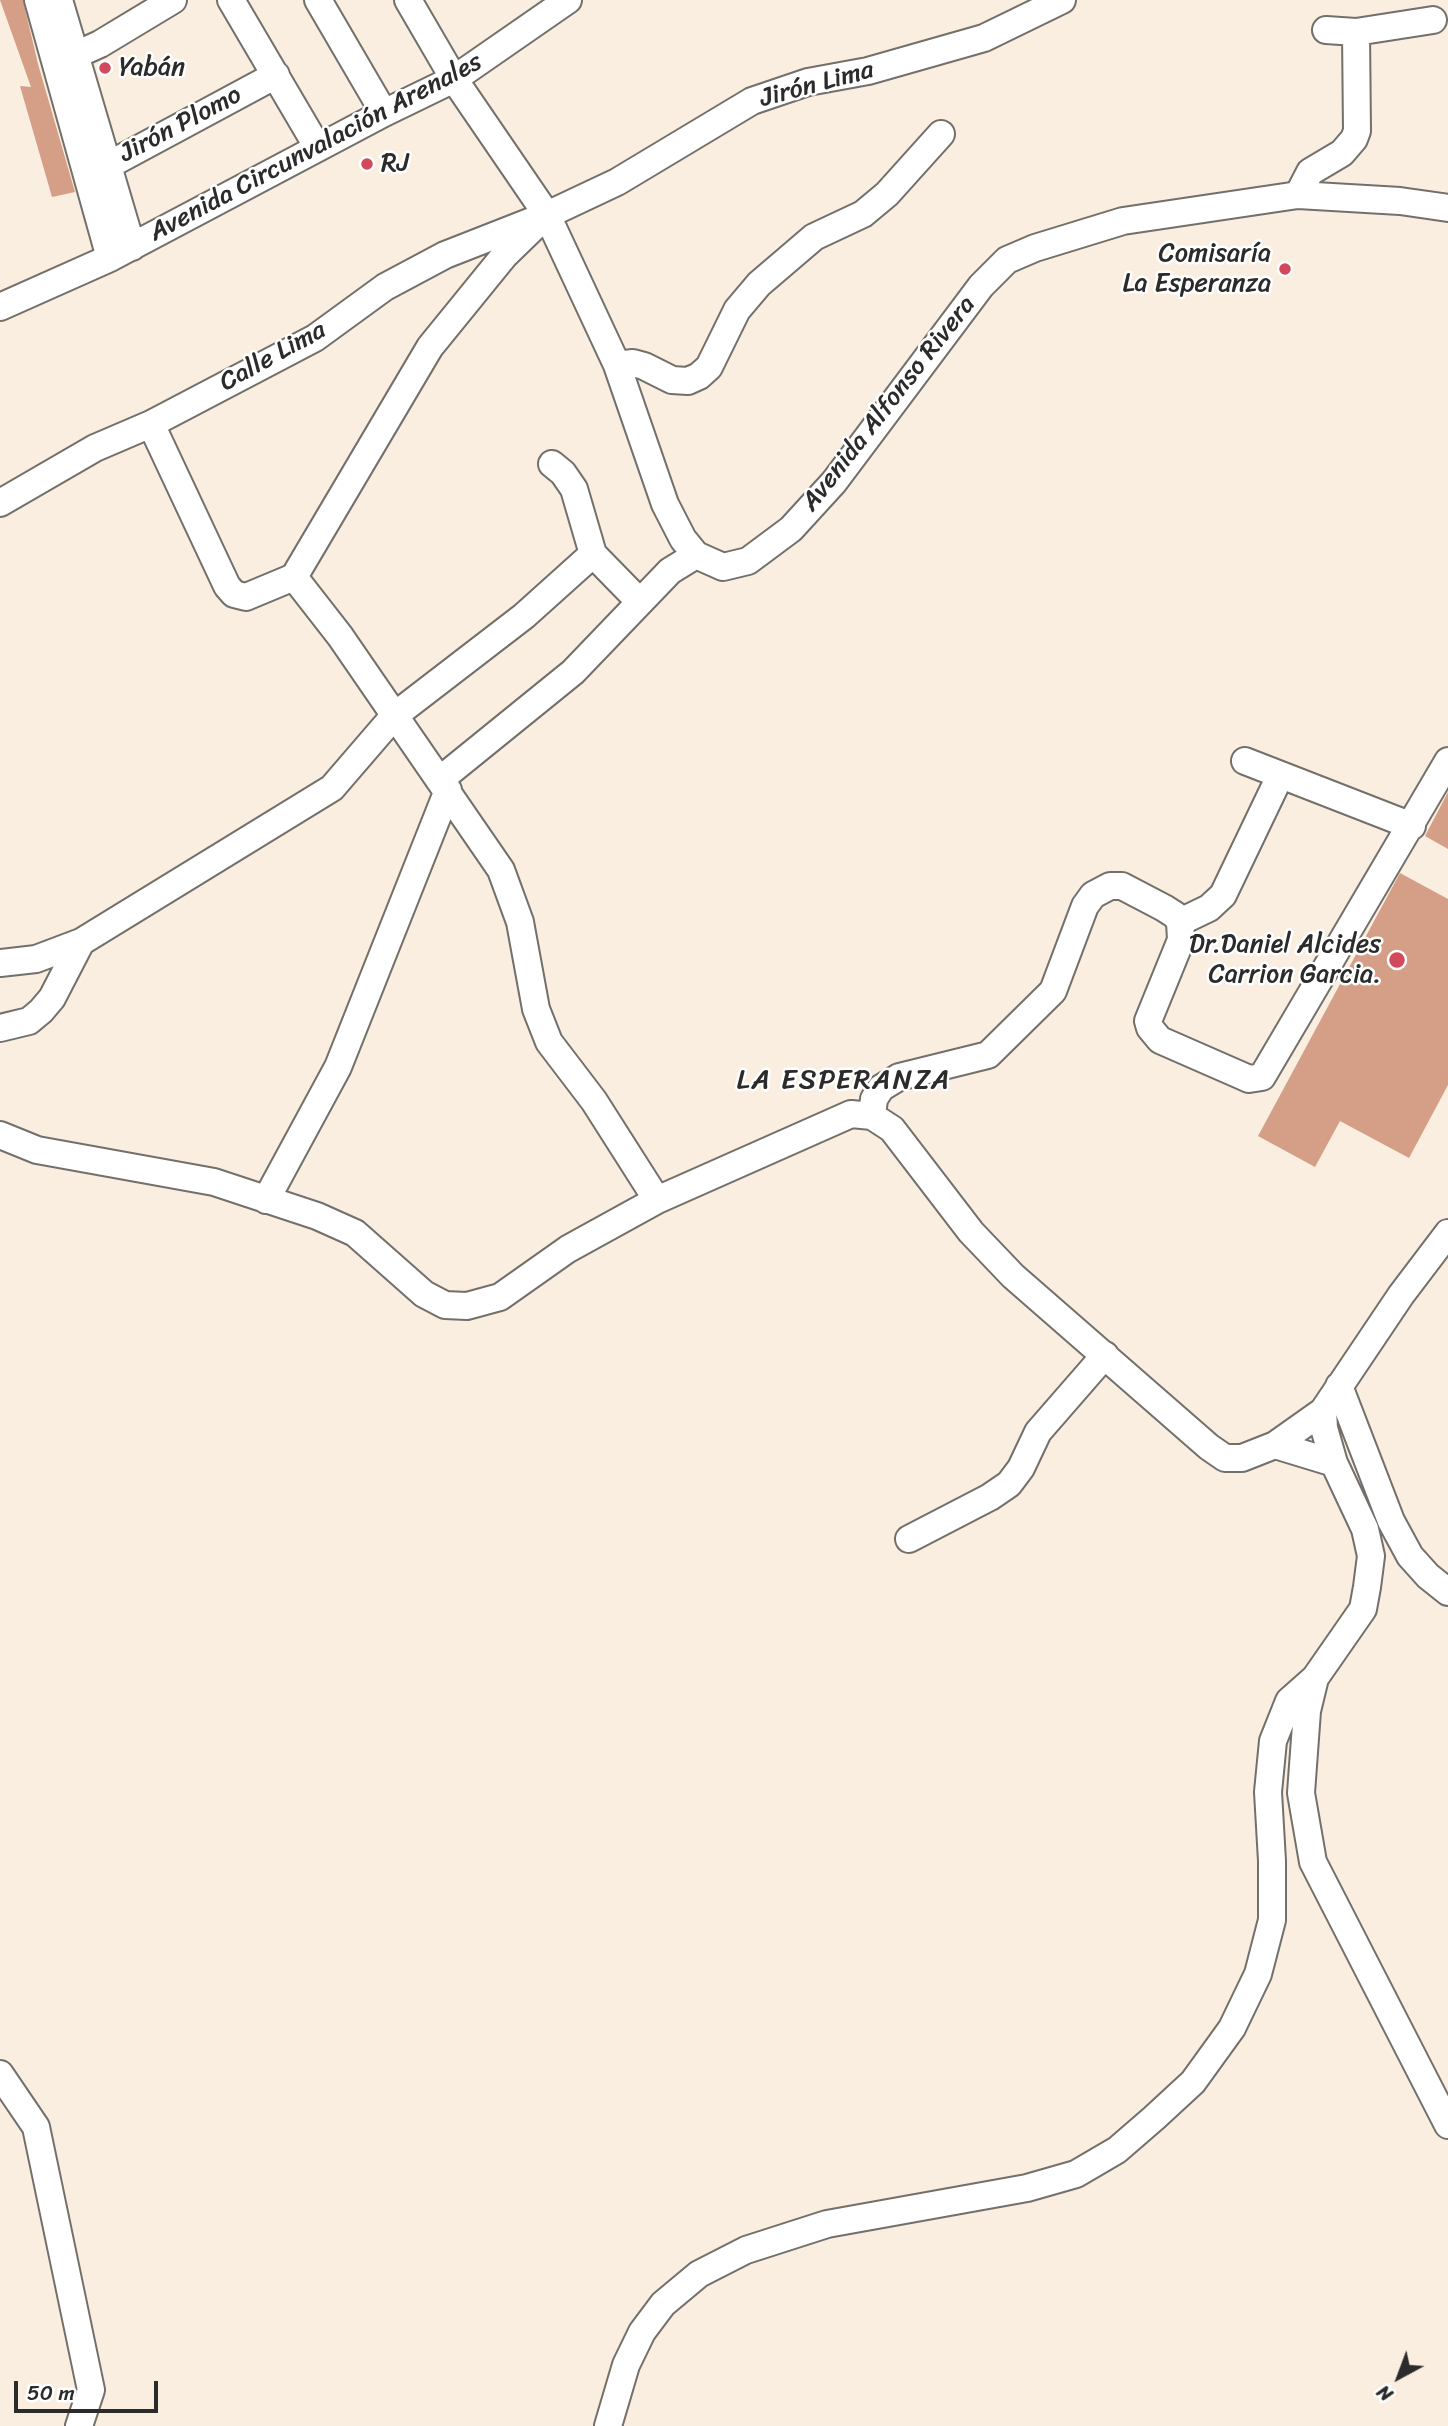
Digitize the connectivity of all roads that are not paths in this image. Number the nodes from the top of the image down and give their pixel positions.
1 (38, 0) edge
2 (59, 0) edge
3 (173, 0) edge
4 (231, 0) edge
5 (318, 0) edge
6 (408, 0) edge
7 (568, 0) edge
8 (1062, 0) edge
9 (1433, 20) dead end
10 (1326, 30) dead end
11 (1356, 32) junction
12 (65, 60) junction
13 (276, 75) junction
14 (454, 79) junction
15 (384, 113) junction
16 (941, 134) dead end
17 (318, 148) junction
18 (97, 171) junction
19 (1298, 195) junction
20 (1448, 208) edge
21 (547, 215) junction
22 (121, 252) junction
23 (0, 307) edge
24 (617, 365) junction
25 (151, 424) junction
26 (552, 464) dead end
27 (0, 503) edge
28 (593, 554) junction
29 (696, 555) junction
30 (294, 576) junction
31 (639, 601) junction
32 (394, 716) junction
33 (1245, 761) dead end
34 (1448, 761) edge
35 (1280, 776) junction
36 (444, 785) junction
37 (1412, 826) junction
38 (1180, 922) junction
39 (81, 942) junction
40 (0, 963) edge
41 (0, 1028) edge
42 (872, 1116) junction
43 (0, 1135) edge
44 (265, 1200) junction
45 (657, 1200) junction
46 (1448, 1233) edge
47 (1105, 1355) junction
48 (1339, 1386) junction
49 (1323, 1411) junction
50 (1275, 1445) junction
51 (1334, 1463) junction
52 (909, 1539) dead end
53 (1448, 1592) edge
54 (1315, 1678) junction
55 (0, 2074) edge
56 (1448, 2125) edge
57 (79, 2426) edge
58 (608, 2426) edge

1 - 12 street
2 - 12 street
3 - 12 street
4 - 13 street
5 - 15 street
6 - 14 street
7 - 14 street, Avenida Circunvalación Arenales
8 - 21 street, Jirón Lima
9 - 11 street
10 - 11 street
11 - 19 street
12 - 18 street
13 - 17 street
13 - 18 street, Jirón Plomo
14 - 15 street, Avenida Circunvalación Arenales
14 - 21 street
15 - 17 street, Avenida Circunvalación Arenales
16 - 24 street
17 - 22 street, Avenida Circunvalación Arenales
18 - 22 street
19 - 20 street, Avenida Alfonso Rivera
19 - 29 street, Avenida Alfonso Rivera
21 - 24 street
21 - 25 street, Calle Lima
21 - 30 street
22 - 23 street, Avenida Circunvalación Arenales
24 - 29 street
25 - 27 street, Calle Lima
25 - 30 street
26 - 28 street
28 - 31 street
28 - 32 street
29 - 31 street
30 - 32 street
31 - 36 street
32 - 36 street
32 - 39 street
33 - 35 street
34 - 37 street
35 - 37 street
35 - 38 street
36 - 44 street
36 - 45 street
37 - 38 street
38 - 42 street
39 - 40 street
39 - 41 street
42 - 45 street
42 - 47 street
43 - 44 street
44 - 45 street
46 - 48 street
47 - 50 street
47 - 52 street
48 - 49 street
48 - 53 street
49 - 50 street
49 - 51 street
50 - 51 street
51 - 54 street
54 - 56 street
54 - 58 street
55 - 57 street

